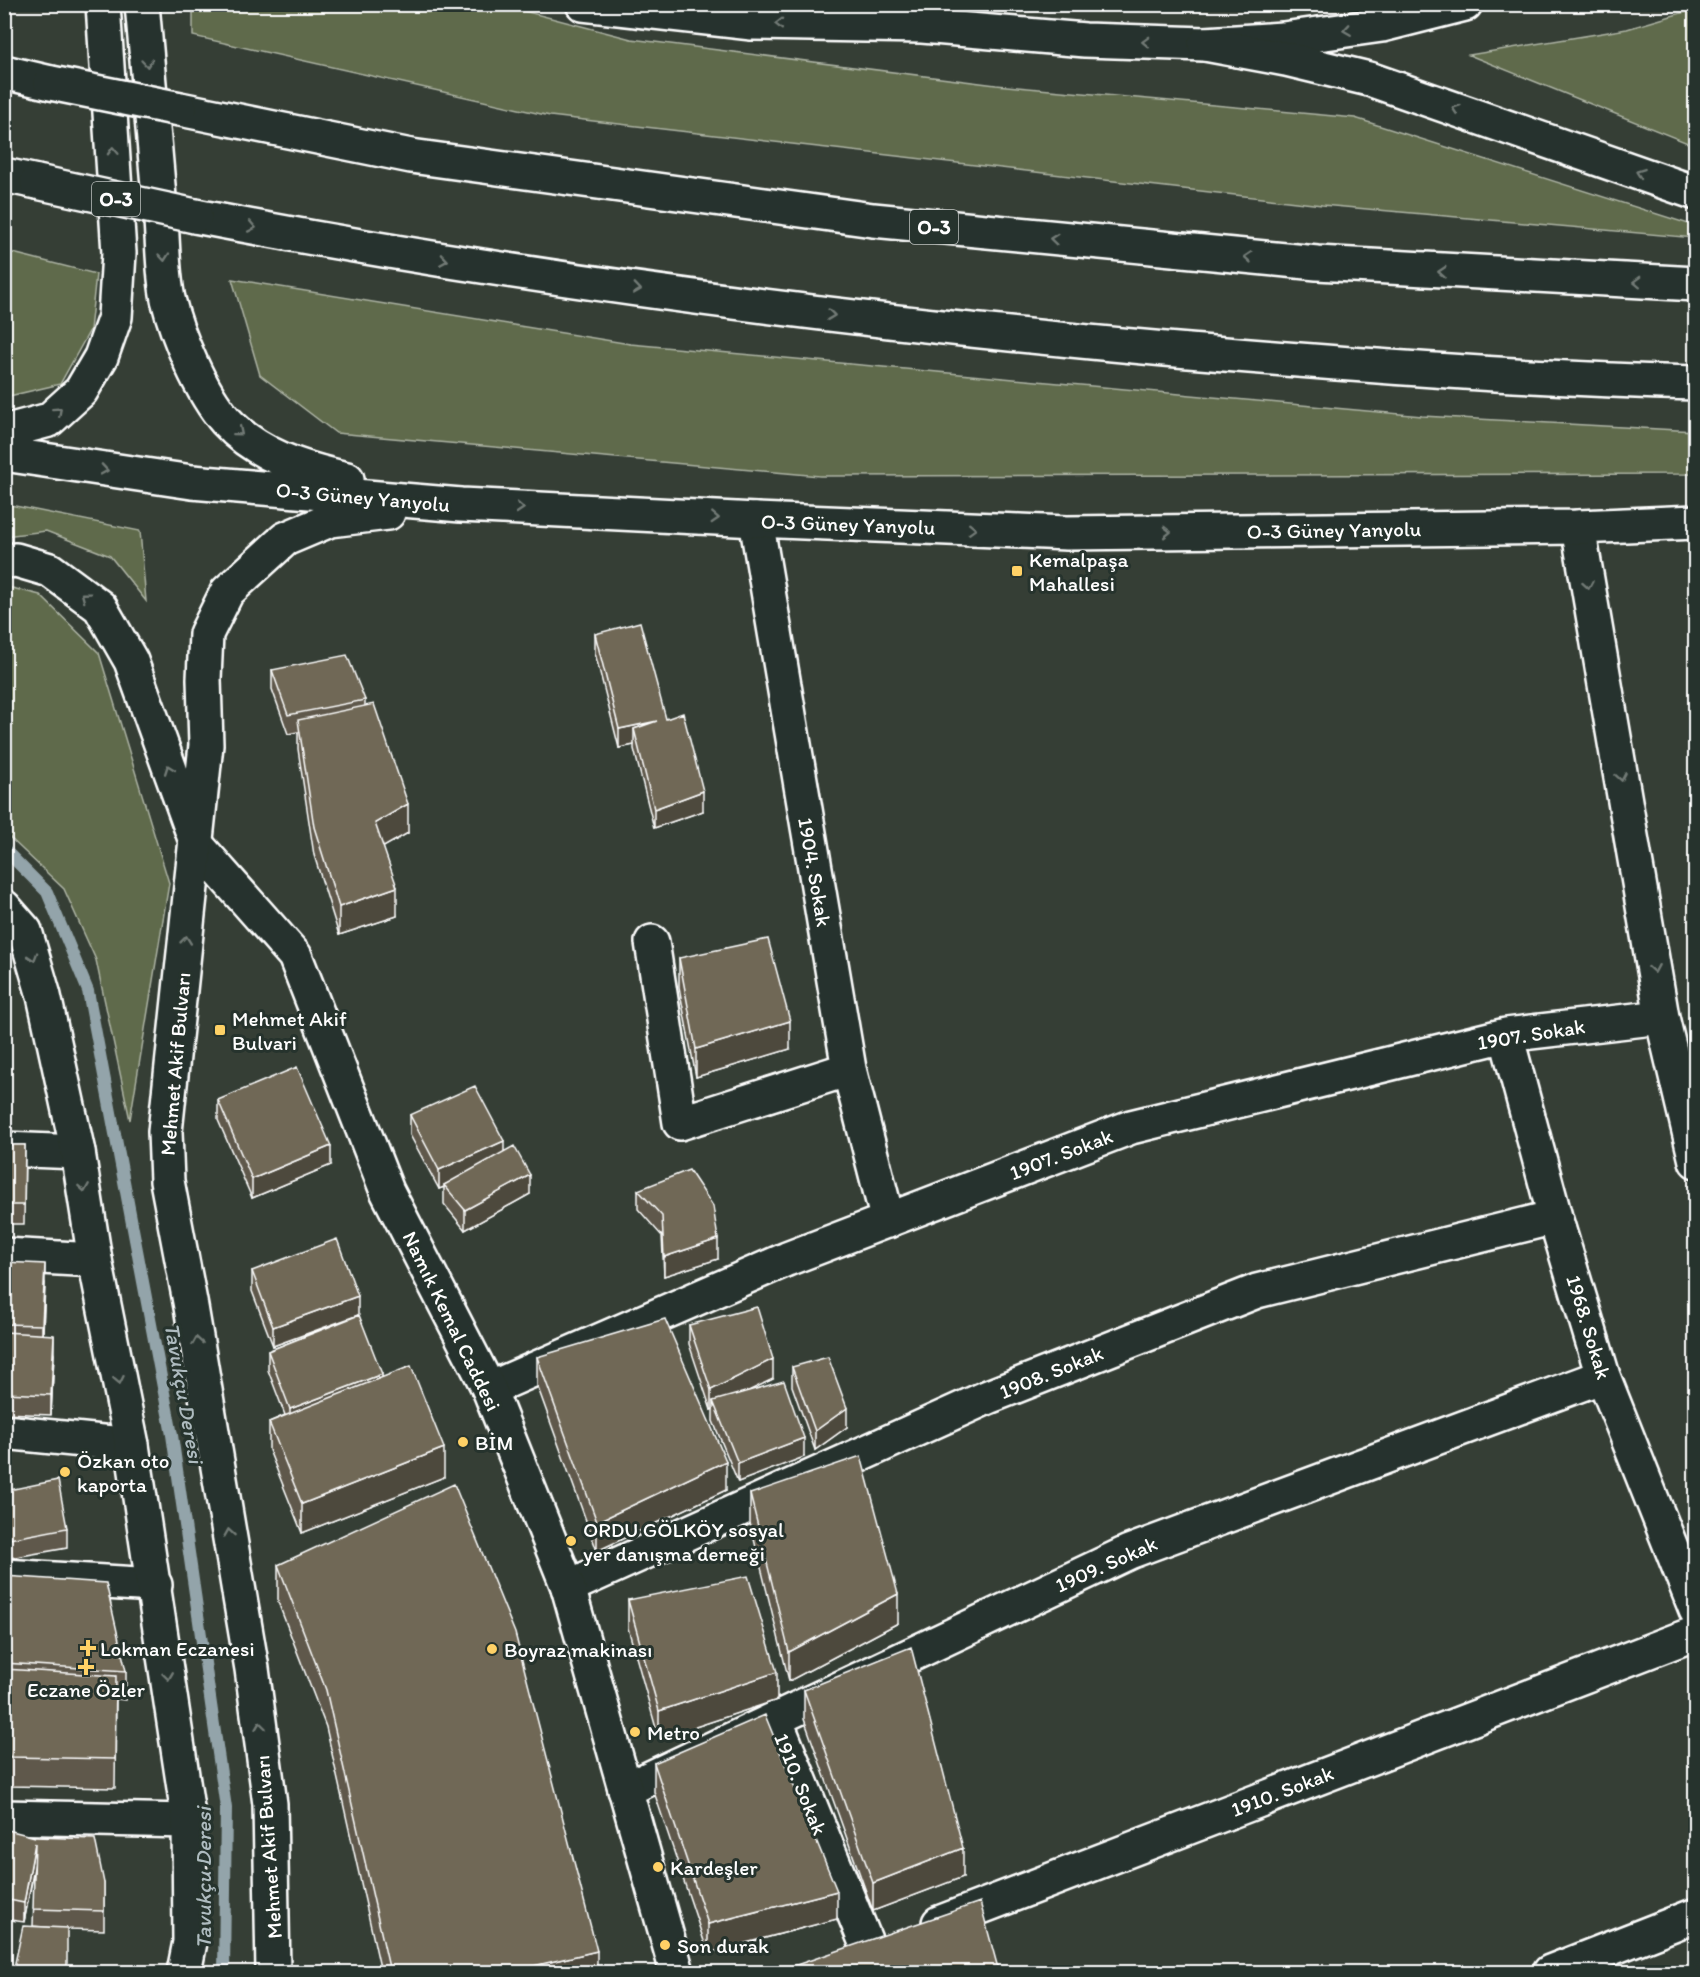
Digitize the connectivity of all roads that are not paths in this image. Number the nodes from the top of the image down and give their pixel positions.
1 (103, 4) edge
2 (142, 4) edge
3 (583, 4) edge
4 (808, 4) edge
5 (1465, 4) edge
6 (920, 15) edge
7 (1382, 15) edge
8 (1205, 44) junction
9 (4, 72) edge
10 (4, 175) edge
11 (1695, 193) edge
12 (1695, 284) edge
13 (1695, 383) edge
14 (4, 432) edge
15 (4, 454) edge
16 (461, 505) junction
17 (756, 520) junction
18 (1695, 522) edge
19 (1578, 527) junction
20 (4, 561) edge
21 (196, 844) junction
22 (4, 907) edge
23 (652, 942) dead end
24 (1662, 1017) junction
25 (1506, 1035) junction
26 (849, 1069) junction
27 (4, 1149) edge
28 (78, 1152) junction
29 (1695, 1161) edge
30 (1555, 1217) junction
31 (888, 1221) junction
32 (4, 1256) edge
33 (95, 1260) junction
34 (1603, 1376) junction
35 (489, 1389) junction
36 (4, 1432) edge
37 (132, 1445) junction
38 (4, 1576) edge
39 (155, 1585) junction
40 (568, 1587) junction
41 (1695, 1611) edge
42 (1695, 1633) edge
43 (775, 1719) junction
44 (626, 1790) junction
45 (4, 1817) edge
46 (189, 1821) junction
47 (1695, 1915) edge
48 (868, 1950) junction
49 (839, 1961) edge
50 (184, 1972) edge
51 (273, 1972) edge
52 (677, 1972) edge
53 (1550, 1972) edge

14 -> 1 main road
2 -> 16 main road
6 -> 3 main road
4 - 6 main road
5 - 7 main road
8 -> 6 main road
7 -> 8 main road
11 -> 8 main road
12 -> 9 main road, O-3, bridge
10 -> 13 main road, O-3, bridge
15 -> 16 main road, O-3 Güney Yanyolu
16 -> 17 main road, O-3 Güney Yanyolu
16 - 21 main road, Mehmet Akif Bulvarı
17 -> 19 main road, O-3 Güney Yanyolu
17 - 26 main road, 1904. Sokak
18 - 19 main road, O-3 Güney Yanyolu
19 -> 24 main road
21 -> 20 main road
21 - 35 main road, Namık Kemal Caddesi
51 -> 21 main road, Mehmet Akif Bulvarı
22 -> 28 main road
23 - 26 main road
24 - 25 main road, 1907. Sokak
24 - 29 main road
25 - 30 main road, 1968. Sokak
25 - 31 main road, 1907. Sokak
26 - 31 main road, 1904. Sokak
27 - 28 main road
28 -> 33 main road
30 - 34 main road, 1968. Sokak
30 - 40 main road, 1908. Sokak
31 - 35 main road, 1907. Sokak
32 - 33 main road
33 -> 37 main road
34 - 41 main road, 1968. Sokak
34 - 43 main road, 1909. Sokak
35 - 40 main road, Namık Kemal Caddesi
36 - 37 main road
37 - 39 main road
38 - 39 main road
39 -> 46 main road
40 - 44 main road, Namık Kemal Caddesi
42 - 48 main road, 1910. Sokak
43 - 44 main road, 1909. Sokak
43 - 48 main road, 1910. Sokak
44 - 52 main road, Namık Kemal Caddesi
45 - 46 main road
46 - 50 main road
47 - 53 main road
48 - 49 main road, 1910. Sokak

